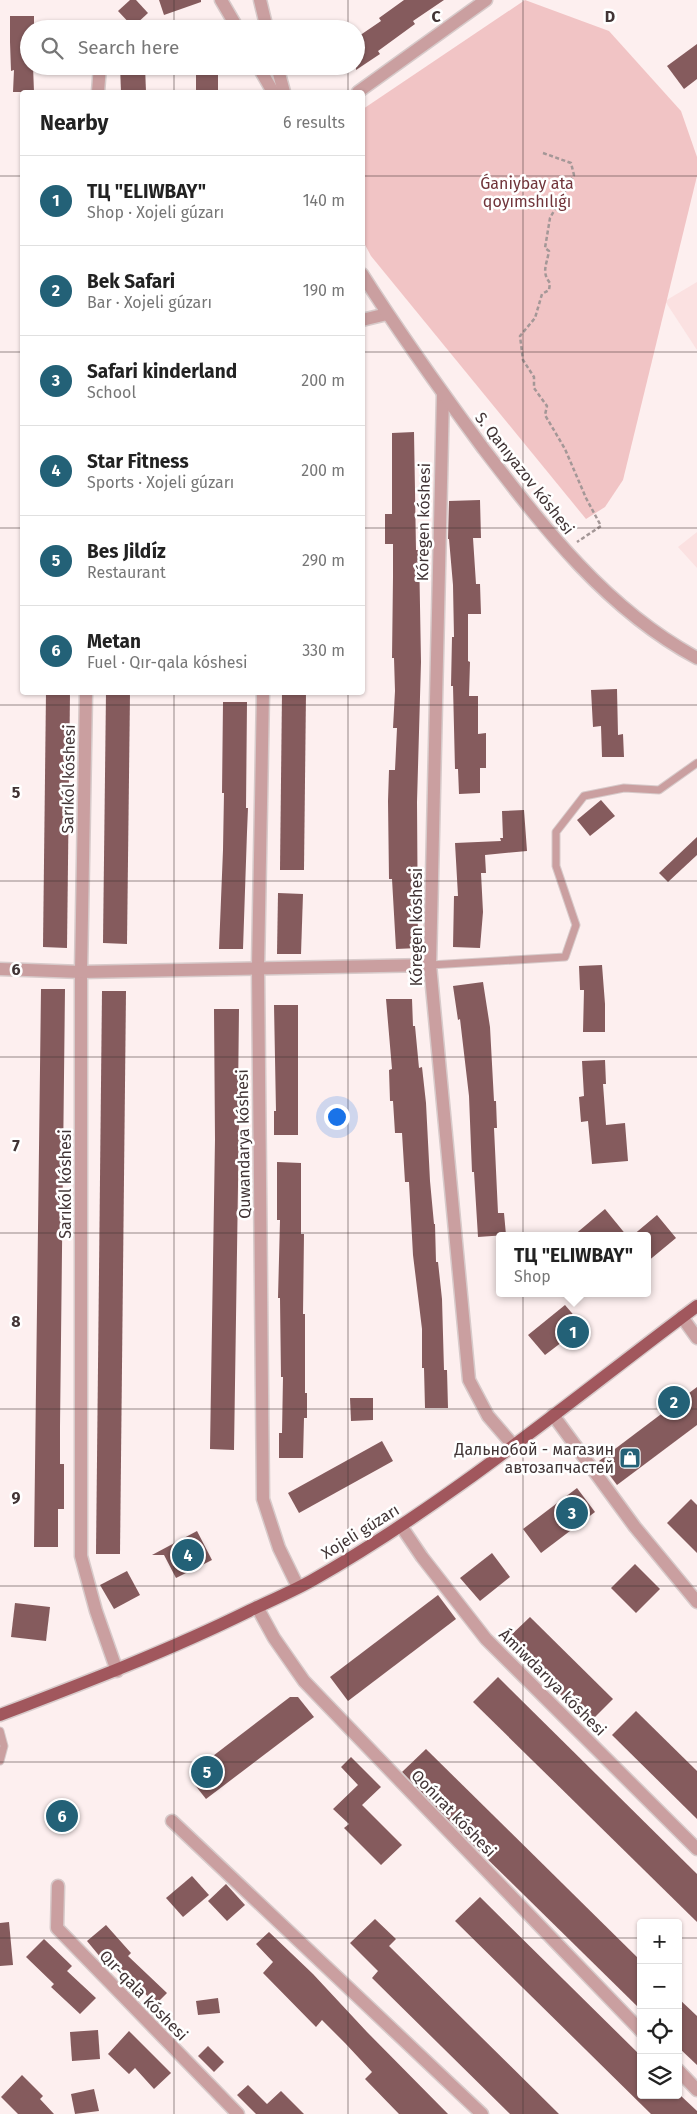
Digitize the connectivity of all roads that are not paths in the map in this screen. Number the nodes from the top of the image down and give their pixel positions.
1 (221, 0) edge
2 (260, 0) edge
3 (486, 0) edge
4 (233, 20) edge
5 (265, 20) edge
6 (99, 75) edge
7 (263, 75) edge
8 (279, 75) edge
9 (98, 90) edge
10 (271, 90) edge
11 (283, 90) edge
12 (361, 90) edge
13 (365, 279) edge
14 (387, 314) junction
15 (365, 319) edge
16 (442, 394) junction
17 (697, 658) edge
18 (86, 695) edge
19 (264, 695) edge
20 (697, 763) edge
21 (430, 965) junction
22 (0, 968) edge
23 (258, 968) junction
24 (81, 972) junction
25 (697, 1306) edge
26 (682, 1317) junction
27 (697, 1338) edge
28 (553, 1415) junction
29 (513, 1445) junction
30 (401, 1526) junction
31 (298, 1587) junction
32 (697, 1602) edge
33 (257, 1607) junction
34 (117, 1671) junction
35 (0, 1715) edge
36 (0, 1731) edge
37 (0, 1761) edge
38 (172, 1821) dead end
39 (697, 1849) edge
40 (58, 1886) dead end
41 (637, 2027) edge
42 (682, 2074) edge
43 (697, 2090) edge
44 (238, 2114) edge
45 (482, 2114) edge

1 - 4 street
2 - 5 street
3 - 12 street
6 - 9 street
7 - 10 street
8 - 11 street
13 - 14 street, S. Qanıyazov kóshesi
14 - 15 street
14 - 16 street, S. Qanıyazov kóshesi
16 - 17 street, S. Qanıyazov kóshesi
16 - 21 street, Kóregen kóshesi
18 - 24 street, Sarıkól kóshesi
19 - 23 street, Quwandarya kóshesi
20 - 21 lane
21 - 23 street
21 - 29 street, Kóregen kóshesi
22 - 24 street
23 - 24 street
23 - 31 street, Quwandarya kóshesi
24 - 34 street, Sarıkól kóshesi
25 - 26 main road, Xojeli gúzarı
26 - 27 street
26 - 28 main road, Xojeli gúzarı
28 - 29 main road, Xojeli gúzarı
28 - 32 street
29 - 30 main road, Xojeli gúzarı
30 - 31 main road, Xojeli gúzarı
30 - 39 street, Ámiwdarıya kóshesi
31 - 33 main road, Xojeli gúzarı
33 - 34 main road, Xojeli gúzarı
33 - 41 street, Qońırat kóshesi
34 - 35 main road, Xojeli gúzarı
36 - 37 lane
38 - 45 street
40 - 44 street, Qır-qala kóshesi
42 - 43 street

